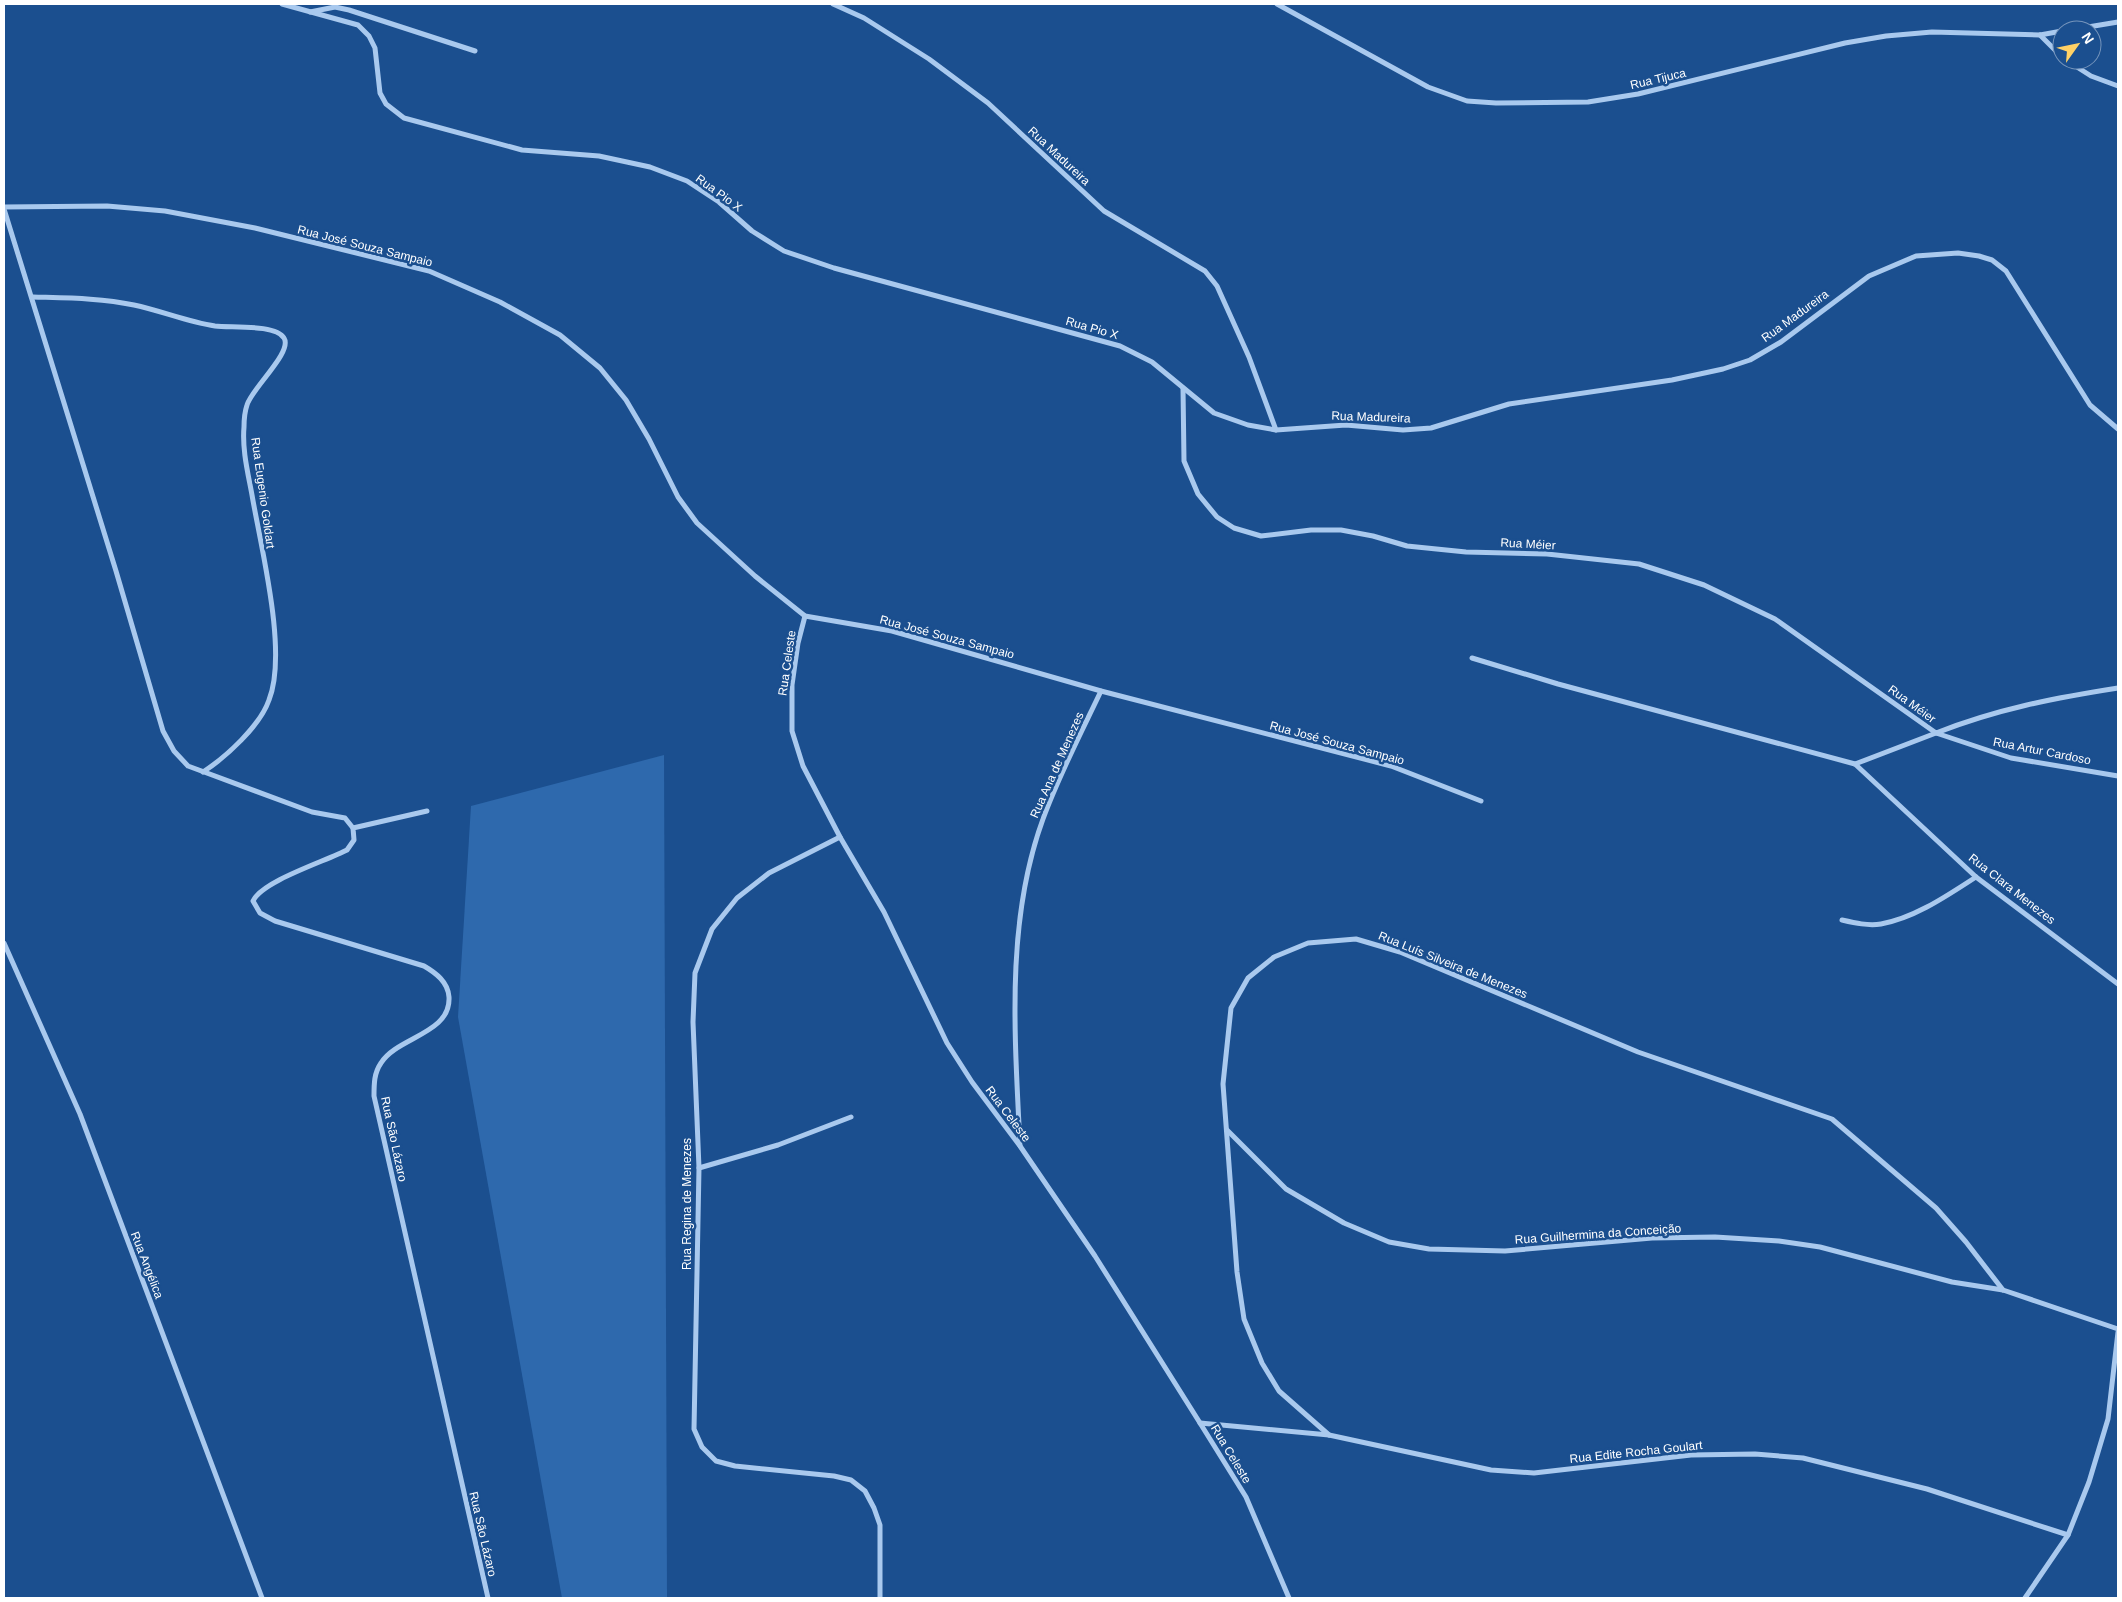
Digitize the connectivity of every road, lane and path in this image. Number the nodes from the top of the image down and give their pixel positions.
1 (282, 4) edge
2 (833, 4) edge
3 (1277, 4) edge
4 (309, 12) junction
5 (2118, 22) edge
6 (2102, 25) edge
7 (2052, 33) edge
8 (2040, 35) junction
9 (2052, 47) edge
10 (475, 51) dead end
11 (2082, 70) edge
12 (2118, 86) edge
13 (4, 208) edge
14 (33, 297) junction
15 (1183, 388) junction
16 (2118, 429) edge
17 (1276, 430) junction
18 (805, 616) junction
19 (1472, 658) dead end
20 (2118, 688) edge
21 (1101, 691) junction
22 (1936, 733) junction
23 (1855, 764) junction
24 (204, 772) junction
25 (2118, 776) edge
26 (1481, 801) dead end
27 (427, 811) dead end
28 (353, 828) junction
29 (840, 838) junction
30 (1976, 876) junction
31 (1842, 920) dead end
32 (4, 943) edge
33 (2118, 984) edge
34 (851, 1117) dead end
35 (1226, 1130) junction
36 (1020, 1146) junction
37 (699, 1168) junction
38 (2003, 1290) junction
39 (2118, 1330) edge
40 (1200, 1424) junction
41 (1329, 1435) junction
42 (2068, 1535) junction
43 (262, 1598) edge
44 (488, 1598) edge
45 (880, 1598) edge
46 (1289, 1598) edge
47 (2025, 1598) edge

1 - 4 street, Rua Pio X
2 - 17 street, Rua Madureira
3 - 8 street, Rua Tijuca
4 - 10 street
4 - 15 street, Rua Pio X
5 - 6 street
7 - 8 street, Rua Tijuca
8 - 9 street
11 - 12 street
13 - 14 street
13 - 18 street, Rua José Souza Sampaio
14 - 24 street
14 - 24 street, Rua Eugenio Goldart
15 - 17 street, Rua Madureira
15 - 22 street, Rua Méier
16 - 17 street, Rua Madureira
18 - 21 street, Rua José Souza Sampaio
18 - 29 street, Rua Celeste
19 - 23 street
20 - 22 street, Rua Méier
21 - 26 street, Rua José Souza Sampaio
21 - 36 street, Rua Ana de Menezes
22 - 23 street, Rua Méier
22 - 25 street, Rua Artur Cardoso
23 - 30 street, Rua Clara Menezes
24 - 28 street
27 - 28 street
28 - 44 street, Rua São Lázaro
29 - 36 street, Rua Celeste
29 - 37 street, Rua Regina de Menezes
30 - 31 street
30 - 33 street, Rua Clara Menezes
32 - 43 street, Rua Angélica
34 - 37 street
35 - 38 street, Rua Guilhermina da Conceição
35 - 38 street, Rua Luís Silveira de Menezes
35 - 41 street, Rua Luís Silveira de Menezes
36 - 40 street, Rua Celeste
37 - 45 street, Rua Regina de Menezes
38 - 39 street, Rua Guilhermina da Conceição
39 - 42 street
40 - 41 street, Rua Edite Rocha Goulart
40 - 46 street, Rua Celeste
41 - 42 street, Rua Edite Rocha Goulart
42 - 47 street

